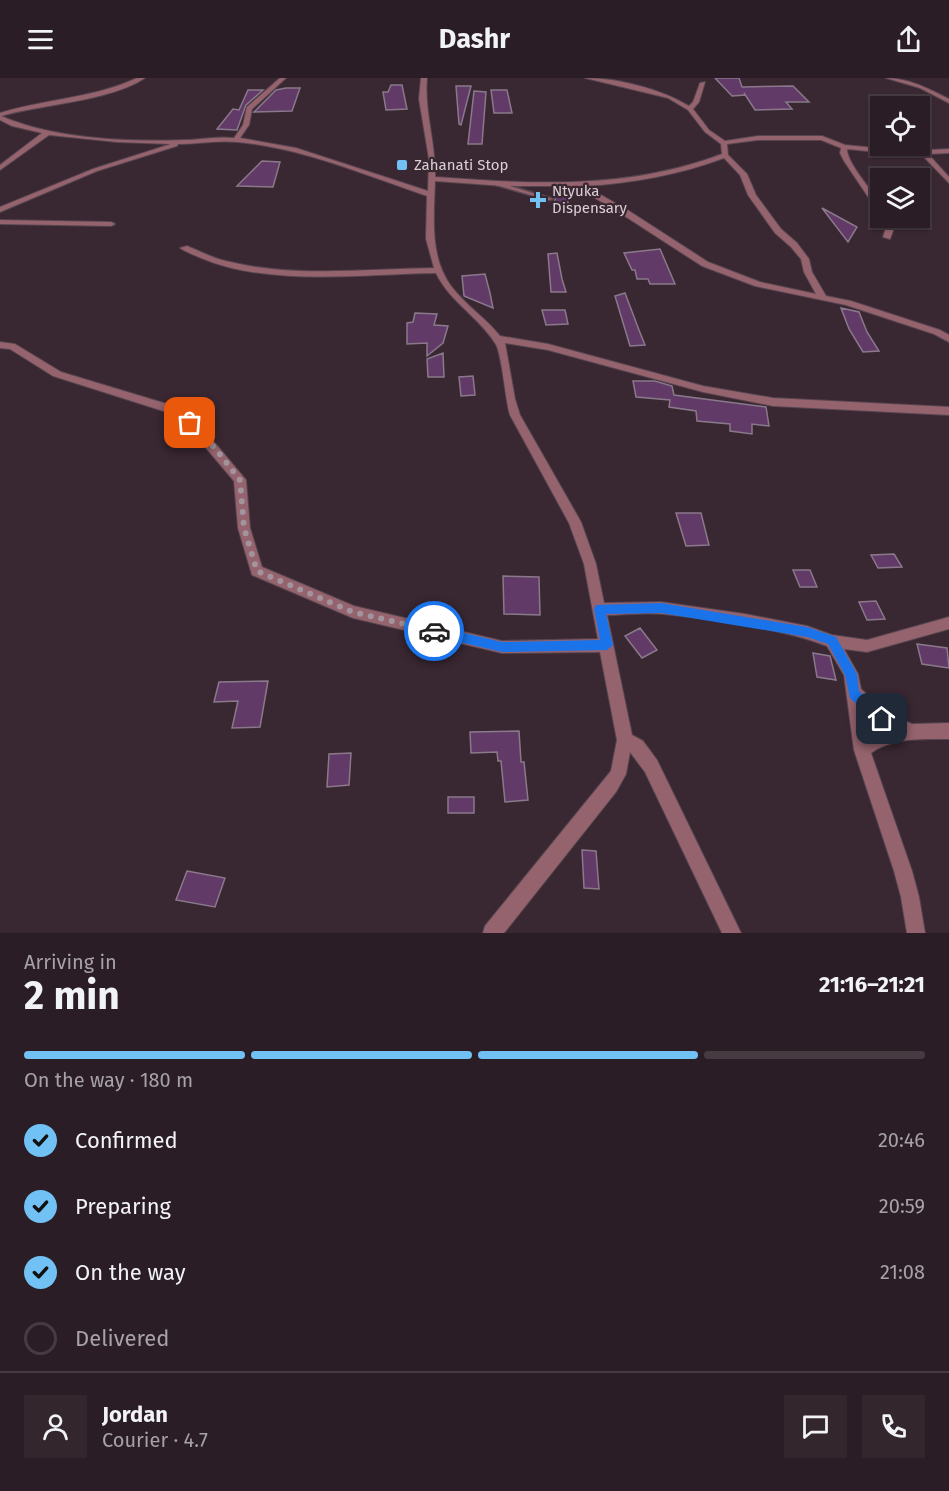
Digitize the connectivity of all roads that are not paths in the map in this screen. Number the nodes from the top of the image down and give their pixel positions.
1 (142, 78) edge
2 (283, 78) edge
3 (424, 78) edge
4 (588, 78) edge
5 (889, 78) edge
6 (703, 83) dead end
7 (949, 101) edge
8 (0, 106) edge
9 (24, 106) junction
10 (690, 109) junction
11 (0, 117) edge
12 (47, 133) junction
13 (235, 140) junction
14 (184, 142) junction
15 (724, 142) junction
16 (844, 147) junction
17 (870, 149) edge
18 (949, 151) edge
19 (930, 152) edge
20 (725, 155) junction
21 (926, 156) edge
22 (0, 168) edge
23 (432, 179) junction
24 (949, 181) edge
25 (498, 184) junction
26 (578, 184) junction
27 (870, 194) edge
28 (431, 195) junction
29 (550, 199) dead end
30 (0, 210) edge
31 (0, 222) edge
32 (111, 224) dead end
33 (890, 228) edge
34 (887, 237) dead end
35 (184, 248) dead end
36 (439, 270) junction
37 (822, 296) junction
38 (499, 339) junction
39 (949, 339) edge
40 (0, 345) edge
41 (949, 411) edge
42 (599, 609) junction
43 (949, 623) edge
44 (832, 641) junction
45 (607, 645) junction
46 (854, 693) junction
47 (949, 731) edge
48 (912, 732) junction
49 (625, 740) junction
50 (862, 750) junction
51 (492, 933) edge
52 (732, 933) edge
53 (915, 933) edge

1 - 9 street
2 - 13 street
3 - 23 street
4 - 10 street
5 - 7 street
6 - 10 street
8 - 9 street
9 - 11 street
10 - 15 street
11 - 12 street
12 - 14 street
12 - 22 street
13 - 14 street
13 - 28 street
14 - 30 street
15 - 16 street
15 - 20 street
16 - 17 street
16 - 27 street
18 - 19 street
20 - 26 street
20 - 37 street
21 - 24 street
23 - 25 street
23 - 28 street
25 - 26 street
25 - 29 lane
26 - 37 street
28 - 36 street
31 - 32 street
33 - 34 street
35 - 36 street
36 - 38 street
37 - 39 street
38 - 41 street
38 - 42 street
40 - 45 street
42 - 44 street
42 - 45 street
43 - 44 street
44 - 46 street
45 - 49 street
46 - 48 street
46 - 50 street
47 - 48 street
48 - 50 street
49 - 51 street
49 - 52 street
50 - 53 street

